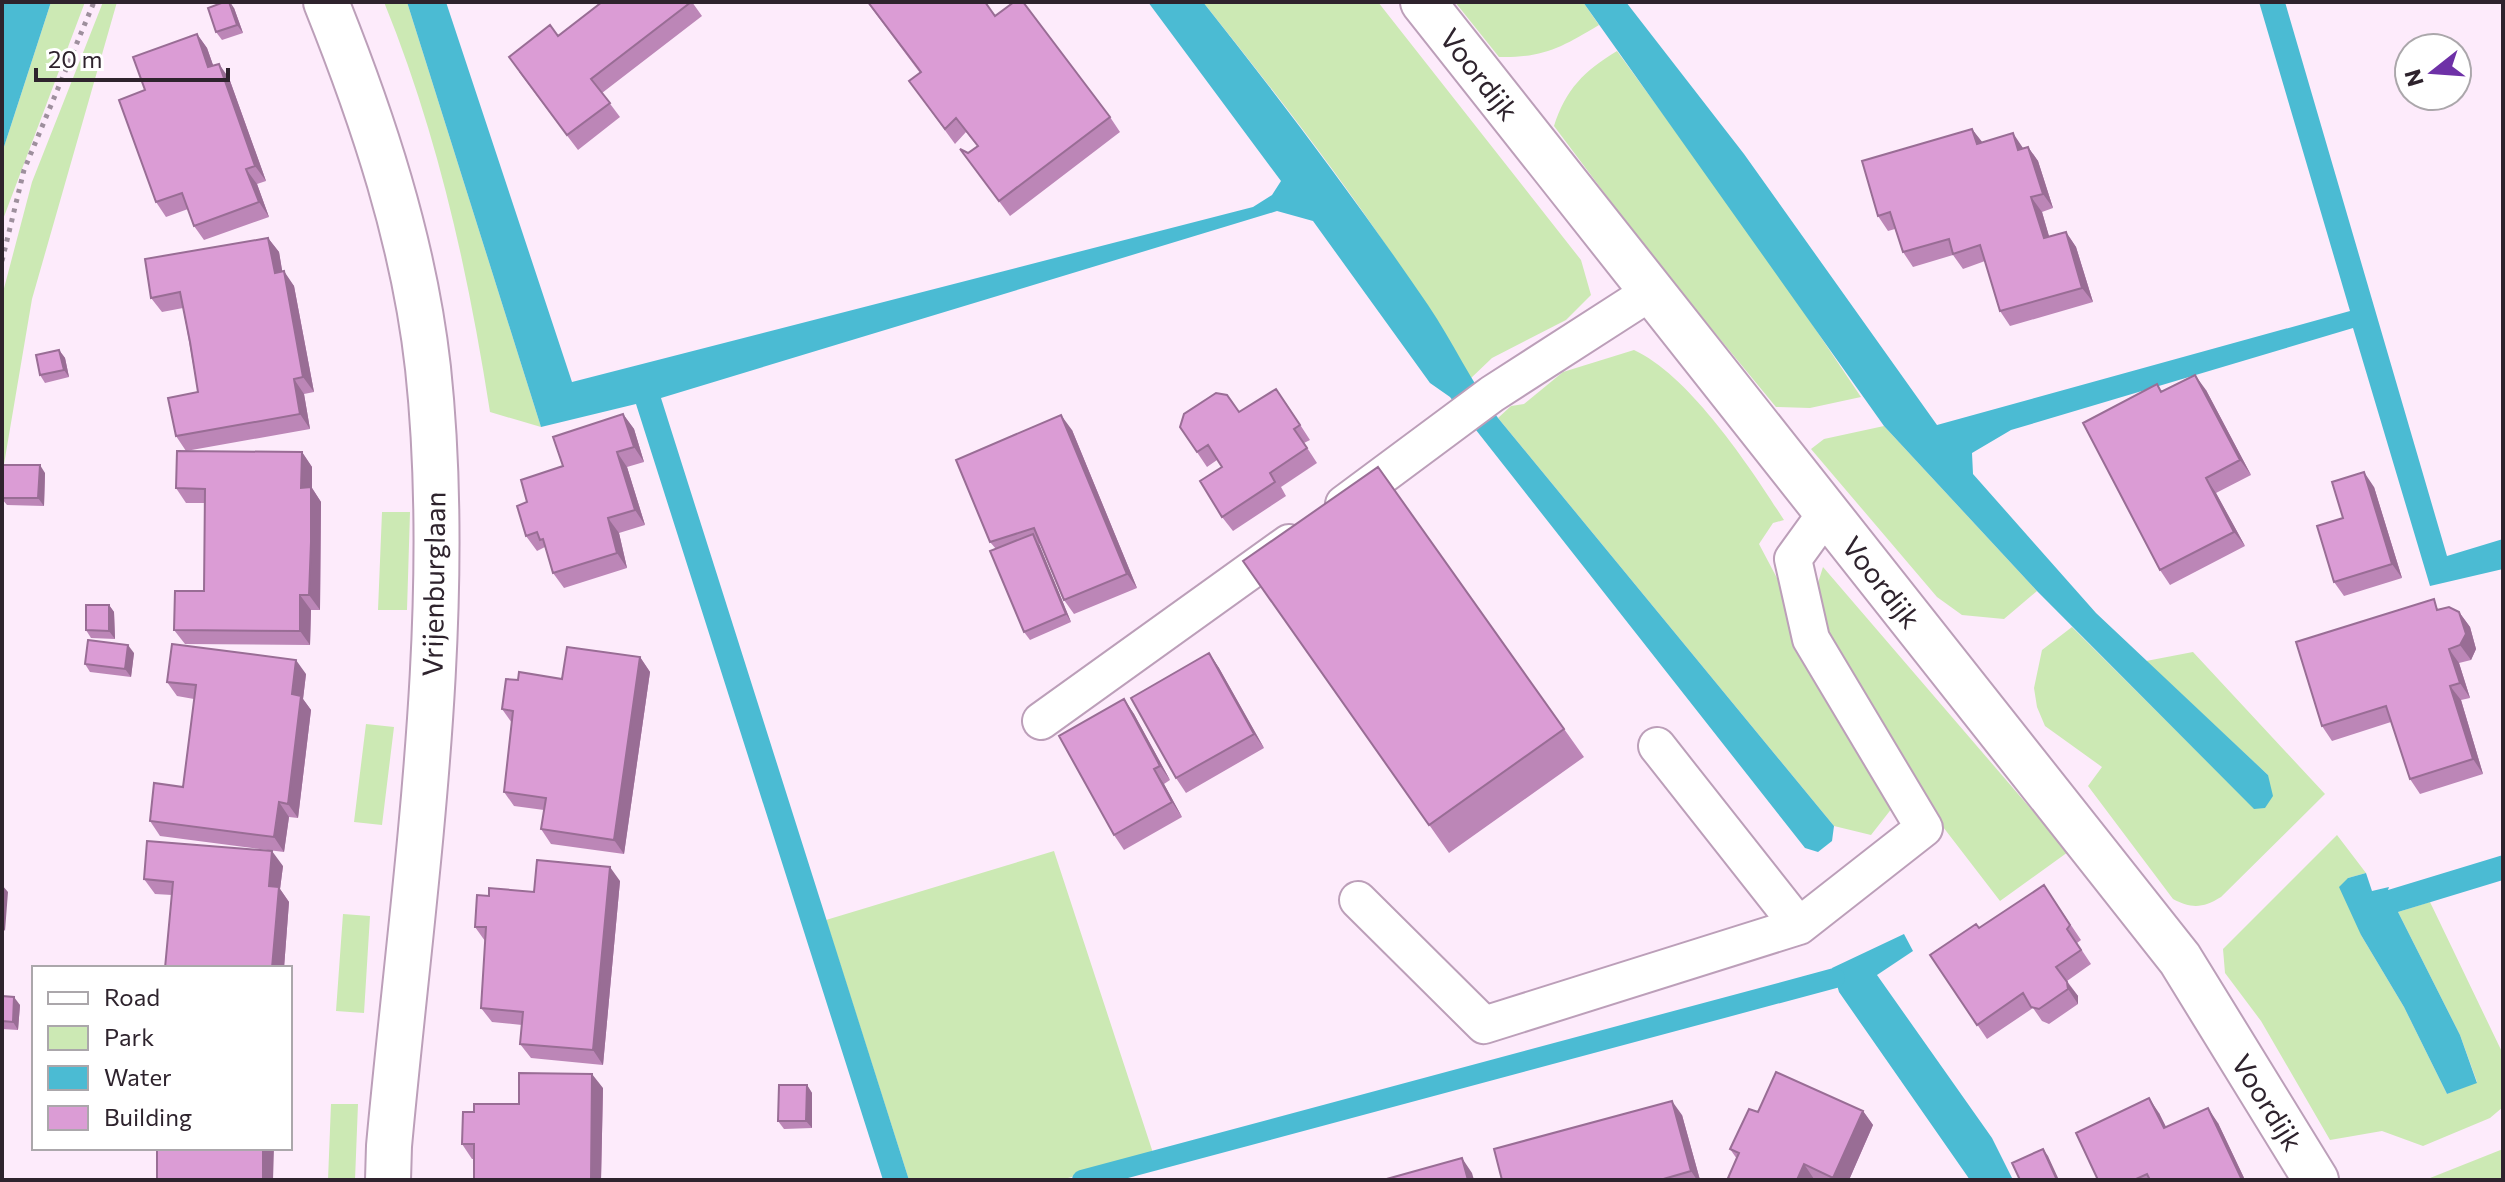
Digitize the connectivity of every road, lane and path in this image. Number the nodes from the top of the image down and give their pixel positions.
1 (94, 2) edge
2 (326, 2) edge
3 (1423, 2) edge
4 (2, 261) edge
5 (1652, 291) junction
6 (1827, 512) junction
7 (1041, 721) dead end
8 (1657, 746) dead end
9 (1358, 900) dead end
10 (1799, 926) junction
11 (388, 1180) edge
12 (2316, 1180) edge

1 - 4 path
2 - 11 street, Vrijenburglaan
3 - 5 street, Voordijk
5 - 6 street, Voordijk
5 - 7 lane
6 - 10 lane
6 - 12 street, Voordijk
8 - 10 lane
9 - 10 lane

